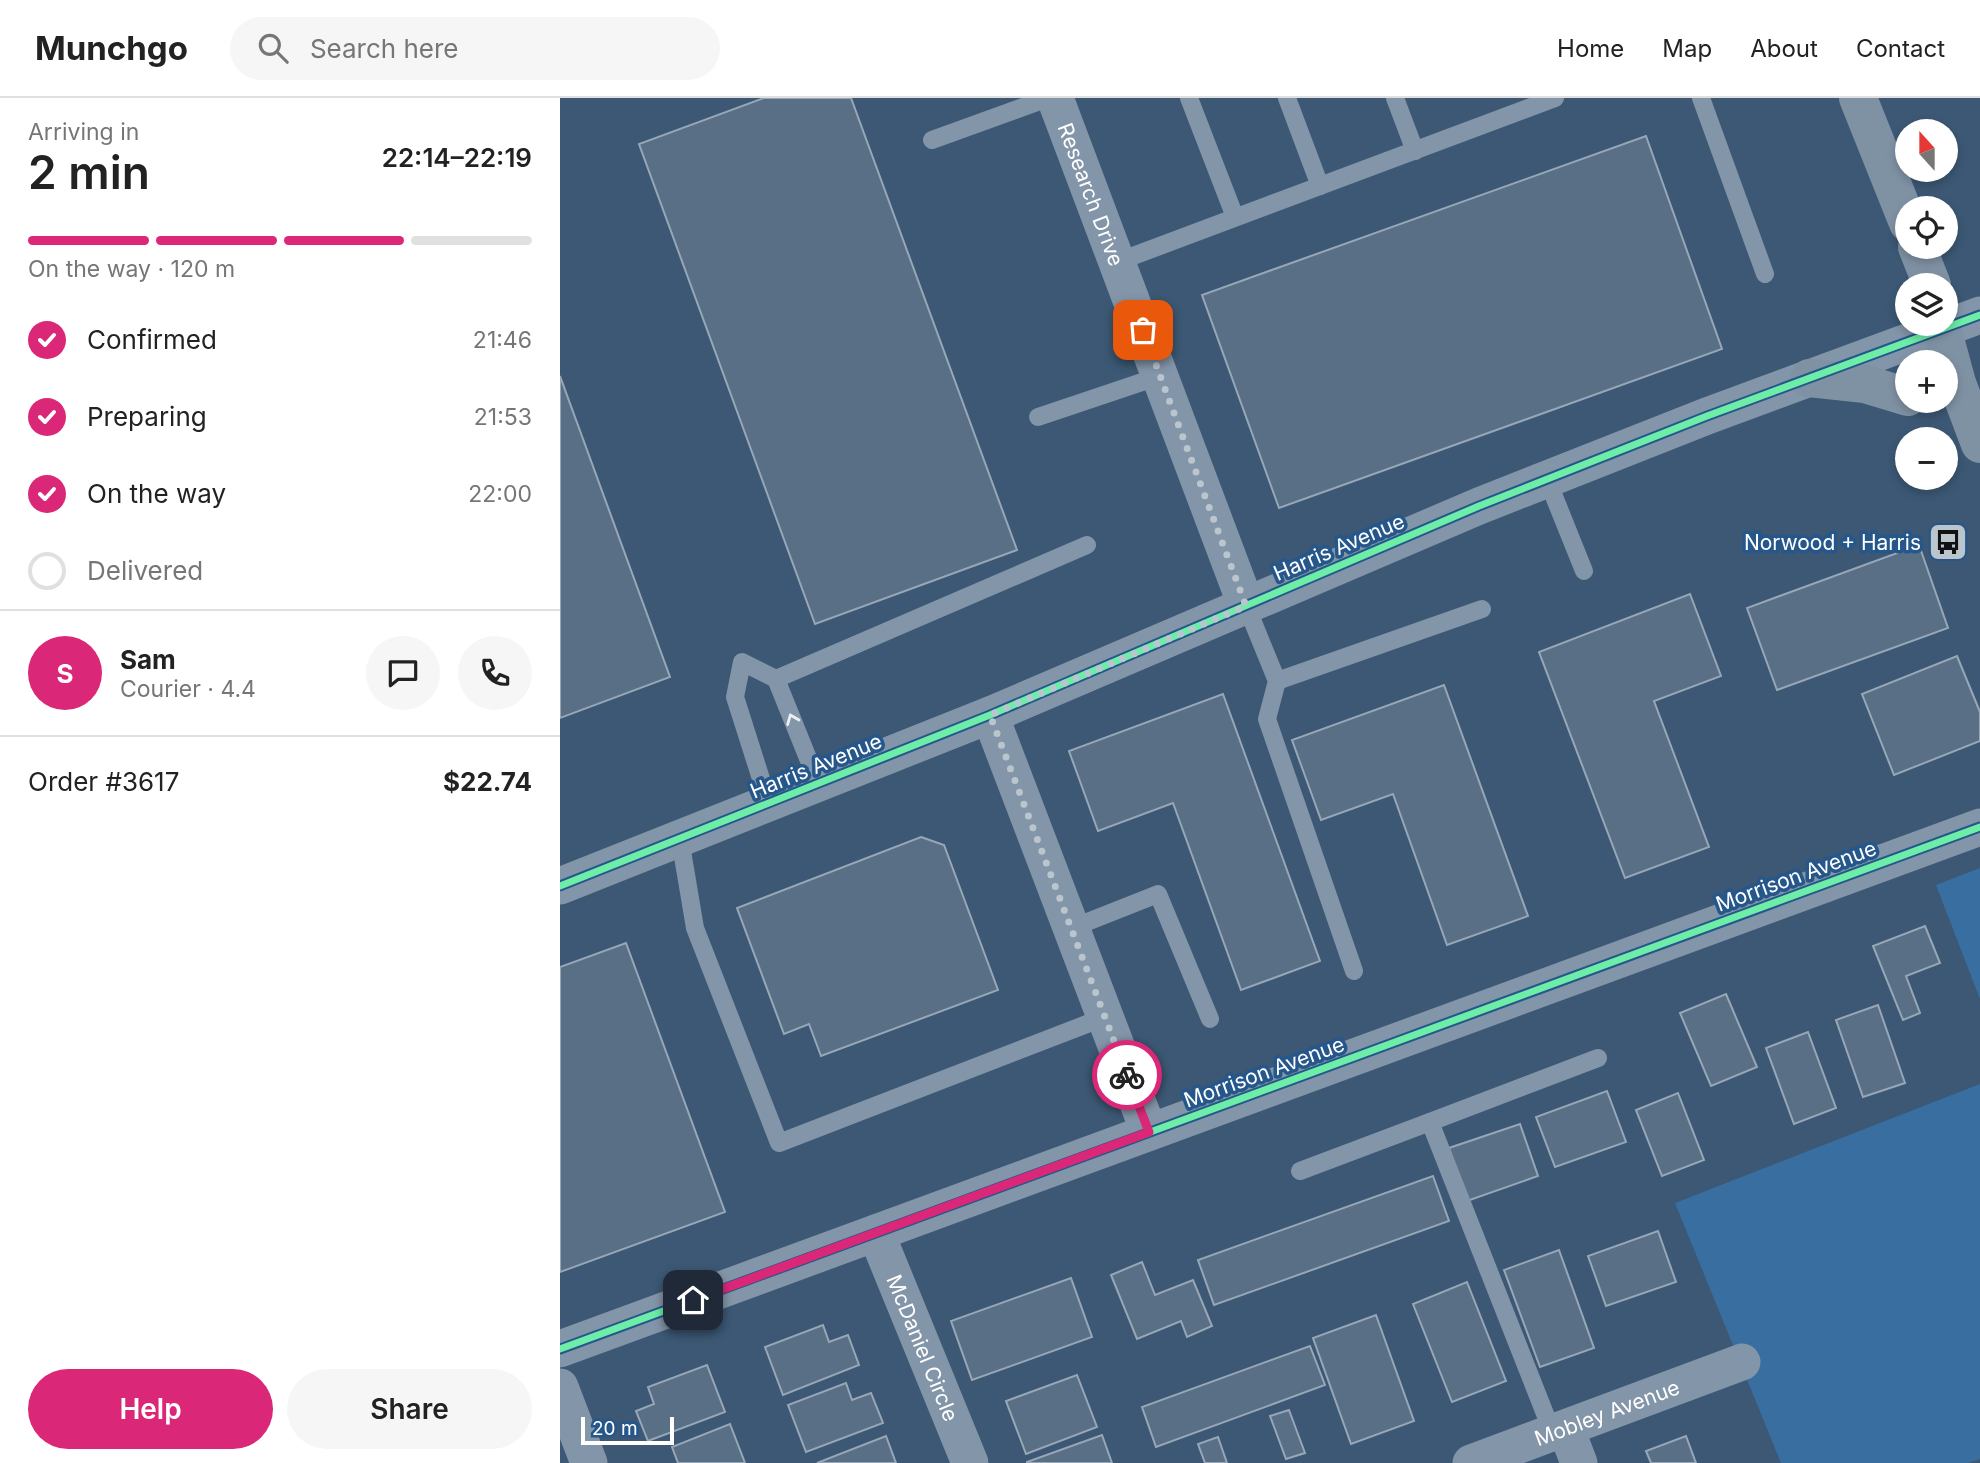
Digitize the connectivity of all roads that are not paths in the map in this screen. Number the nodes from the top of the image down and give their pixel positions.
1 (1048, 98) edge
2 (1055, 98) edge
3 (1189, 98) edge
4 (1287, 98) edge
5 (1395, 98) edge
6 (1501, 98) edge
7 (1555, 98) edge
8 (1701, 98) edge
9 (1858, 98) edge
10 (1508, 116) junction
11 (932, 140) dead end
12 (1415, 151) junction
13 (1320, 186) junction
14 (1897, 196) edge
15 (1235, 218) junction
16 (1117, 262) junction
17 (1765, 275) dead end
18 (1980, 315) edge
19 (1958, 321) edge
20 (1916, 336) edge
21 (1945, 336) edge
22 (1160, 376) junction
23 (1809, 378) junction
24 (1895, 393) edge
25 (1938, 413) edge
26 (1038, 417) dead end
27 (1976, 434) edge
28 (1547, 479) junction
29 (1087, 545) dead end
30 (1584, 571) dead end
31 (1246, 606) junction
32 (1482, 609) dead end
33 (776, 679) junction
34 (1277, 681) junction
35 (990, 715) junction
36 (818, 783) junction
37 (769, 804) junction
38 (1980, 827) edge
39 (680, 839) junction
40 (560, 886) edge
41 (1072, 928) junction
42 (1354, 971) dead end
43 (1105, 1017) junction
44 (1210, 1019) dead end
45 (1598, 1058) dead end
46 (1430, 1122) junction
47 (1149, 1132) junction
48 (1300, 1171) dead end
49 (876, 1233) junction
50 (560, 1349) edge
51 (1742, 1363) dead end
52 (560, 1387) edge
53 (1559, 1431) junction
54 (589, 1463) edge
55 (970, 1463) edge
56 (1471, 1463) edge
57 (1579, 1463) edge

1 - 11 lane
2 - 16 street, Research Drive
3 - 15 lane
4 - 13 lane
5 - 12 lane
6 - 10 lane
7 - 10 lane
8 - 17 lane
9 - 14 main road
10 - 12 lane
12 - 13 lane
13 - 15 lane
15 - 16 lane
16 - 22 street, Research Drive
18 - 19 street, Harris Avenue
20 - 23 street, Harris Avenue
21 - 27 main road
22 - 26 lane
22 - 31 street, Research Drive
23 - 24 main road
23 - 28 street, Harris Avenue
25 - 27 main road
28 - 30 lane
28 - 31 street, Harris Avenue
29 - 33 lane
31 - 34 lane
31 - 35 street, Harris Avenue
32 - 34 lane
36 -> 33 lane
33 - 37 lane
34 - 42 lane
35 - 36 street, Harris Avenue
35 - 41 street
36 - 37 street, Harris Avenue
37 - 39 street, Harris Avenue
38 - 47 street, Morrison Avenue
39 - 40 street, Harris Avenue
39 - 43 lane
41 - 43 street
41 - 44 lane
43 - 47 street
45 - 46 lane
46 - 48 lane
46 - 53 lane
47 - 49 street, Morrison Avenue
49 - 50 street, Morrison Avenue
49 - 55 street, McDaniel Circle
51 - 53 street, Mobley Avenue
52 - 54 street
53 - 56 street, Mobley Avenue
53 - 57 street

